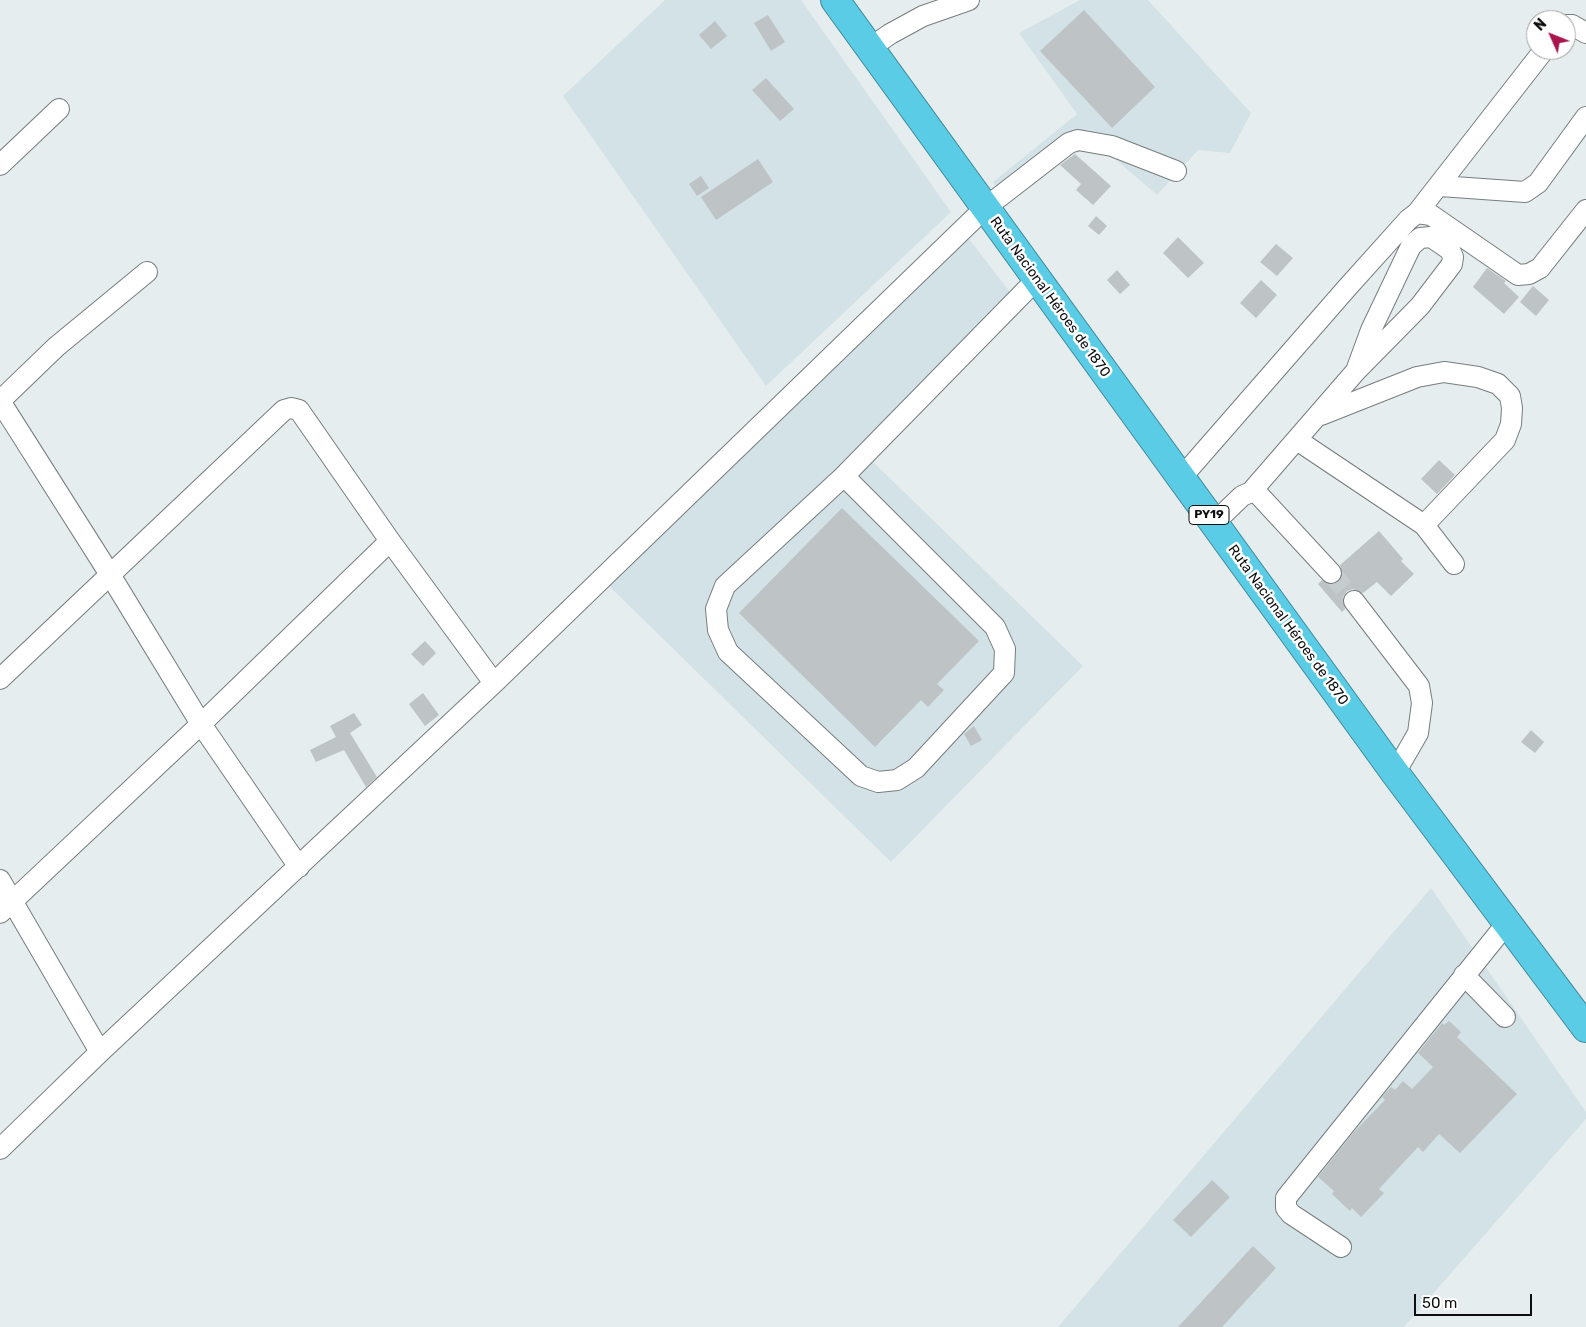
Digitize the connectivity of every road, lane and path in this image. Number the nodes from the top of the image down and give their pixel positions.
1 (835, 0) edge
2 (968, 0) edge
3 (870, 48) junction
4 (1536, 60) edge
5 (59, 109) dead end
6 (1586, 117) edge
7 (0, 165) edge
8 (1176, 171) dead end
9 (1440, 186) junction
10 (985, 208) junction
11 (1586, 210) edge
12 (1417, 213) junction
13 (147, 272) dead end
14 (1036, 280) junction
15 (1356, 370) junction
16 (0, 401) edge
17 (1317, 416) junction
18 (1297, 440) junction
19 (844, 476) junction
20 (1181, 478) junction
21 (1251, 492) junction
22 (1214, 523) junction
23 (1424, 524) junction
24 (390, 541) junction
25 (1454, 564) dead end
26 (110, 573) junction
27 (1331, 573) tunnel mouth
28 (1354, 601) tunnel mouth
29 (0, 679) edge
30 (494, 683) junction
31 (201, 724) junction
32 (1394, 773) junction
33 (298, 867) junction
34 (0, 880) edge
35 (6, 907) edge
36 (1507, 923) junction
37 (1464, 975) junction
38 (1505, 1017) dead end
39 (1586, 1028) edge
40 (100, 1052) junction
41 (0, 1149) edge
42 (1341, 1247) dead end

1 - 3 highway, Ruta Nacional Héroes de 1870 / PY19
2 - 3 street
3 - 10 highway, Ruta Nacional Héroes de 1870 / PY19
4 - 9 street
5 - 7 street
6 - 9 street
8 - 10 street
9 - 12 street
10 - 14 highway, Ruta Nacional Héroes de 1870 / PY19
10 - 30 street
11 - 12 street
12 - 20 street
13 - 16 street
14 - 19 street
14 - 20 highway, Ruta Nacional Héroes de 1870 / PY19
15 - 15 street
15 - 17 street
16 - 26 street
17 - 18 street
17 - 23 street
18 - 21 street
18 - 23 street
19 - 19 street
20 - 22 highway, Ruta Nacional Héroes de 1870 / PY19
21 - 22 street
21 - 27 street
22 - 32 highway, Ruta Nacional Héroes de 1870 / PY19
23 - 25 street
24 - 26 street
24 - 30 street
24 - 31 street
26 - 29 street
26 - 31 street
28 - 32 street
30 - 33 street
31 - 33 street
31 - 35 street
32 - 36 highway, Ruta Nacional Héroes de 1870 / PY19
33 - 40 street
34 - 35 street
35 - 40 street
36 - 37 street
36 - 39 highway, Ruta Nacional Héroes de 1870 / PY19
37 - 38 street
37 - 42 street
40 - 41 street

